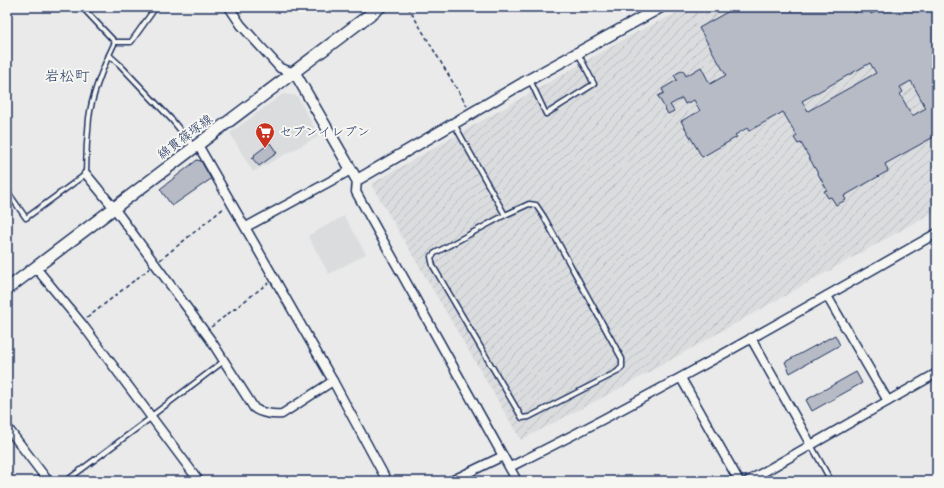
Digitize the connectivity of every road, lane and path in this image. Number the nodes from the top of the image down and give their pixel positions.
1 (82, 7) edge
2 (156, 7) edge
3 (229, 7) edge
4 (380, 7) edge
5 (408, 7) edge
6 (655, 8) edge
7 (115, 42) junction
8 (578, 53) junction
9 (109, 55) junction
10 (295, 73) junction
11 (529, 80) junction
12 (472, 113) junction
13 (454, 124) junction
14 (196, 146) junction
15 (351, 170) junction
16 (86, 174) junction
17 (357, 180) junction
18 (7, 191) edge
19 (232, 201) junction
20 (114, 208) junction
21 (505, 215) junction
22 (246, 228) junction
23 (937, 233) edge
24 (155, 264) junction
25 (36, 268) junction
26 (275, 278) junction
27 (7, 290) edge
28 (827, 296) junction
29 (81, 323) junction
30 (205, 332) junction
31 (751, 338) junction
32 (224, 360) junction
33 (937, 373) edge
34 (681, 378) junction
35 (333, 381) junction
36 (888, 402) junction
37 (150, 417) junction
38 (7, 427) edge
39 (811, 445) junction
40 (503, 456) junction
41 (510, 467) junction
42 (48, 481) edge
43 (66, 481) edge
44 (199, 481) edge
45 (387, 481) edge
46 (451, 481) edge
47 (517, 481) edge
48 (739, 481) edge
49 (748, 481) edge
50 (831, 481) edge

1 - 7 lane
2 - 7 lane
3 - 10 street
4 - 10 main road, 綿貫篠塚線
5 - 12 path
6 - 8 street
7 - 9 lane
8 - 11 street
8 - 11 lane
9 - 14 lane
9 - 16 lane
10 - 14 main road, 綿貫篠塚線
10 - 15 street
11 - 12 street
12 - 13 street
13 - 17 street
13 - 21 lane
14 - 19 street
14 - 20 main road, 綿貫篠塚線
15 - 17 street
15 - 22 street
16 - 18 lane
16 - 20 street
17 - 40 street
19 - 22 street
19 - 24 path
20 - 24 street
20 - 25 main road, 綿貫篠塚線
21 - 21 lane
22 - 26 street
23 - 28 street
24 - 29 path
24 - 30 street
25 - 27 main road, 綿貫篠塚線
25 - 29 street
26 - 30 path
26 - 35 street
28 - 31 street
28 - 36 street
29 - 37 street
30 - 32 street
31 - 34 street
31 - 39 street
32 - 35 street
32 - 37 lane
33 - 36 street
34 - 41 street
34 - 48 street
35 - 45 street
36 - 39 street
37 - 43 lane
37 - 44 street
38 - 42 street
39 - 49 street
39 - 50 lane
40 - 41 street
40 - 46 street
41 - 47 street

